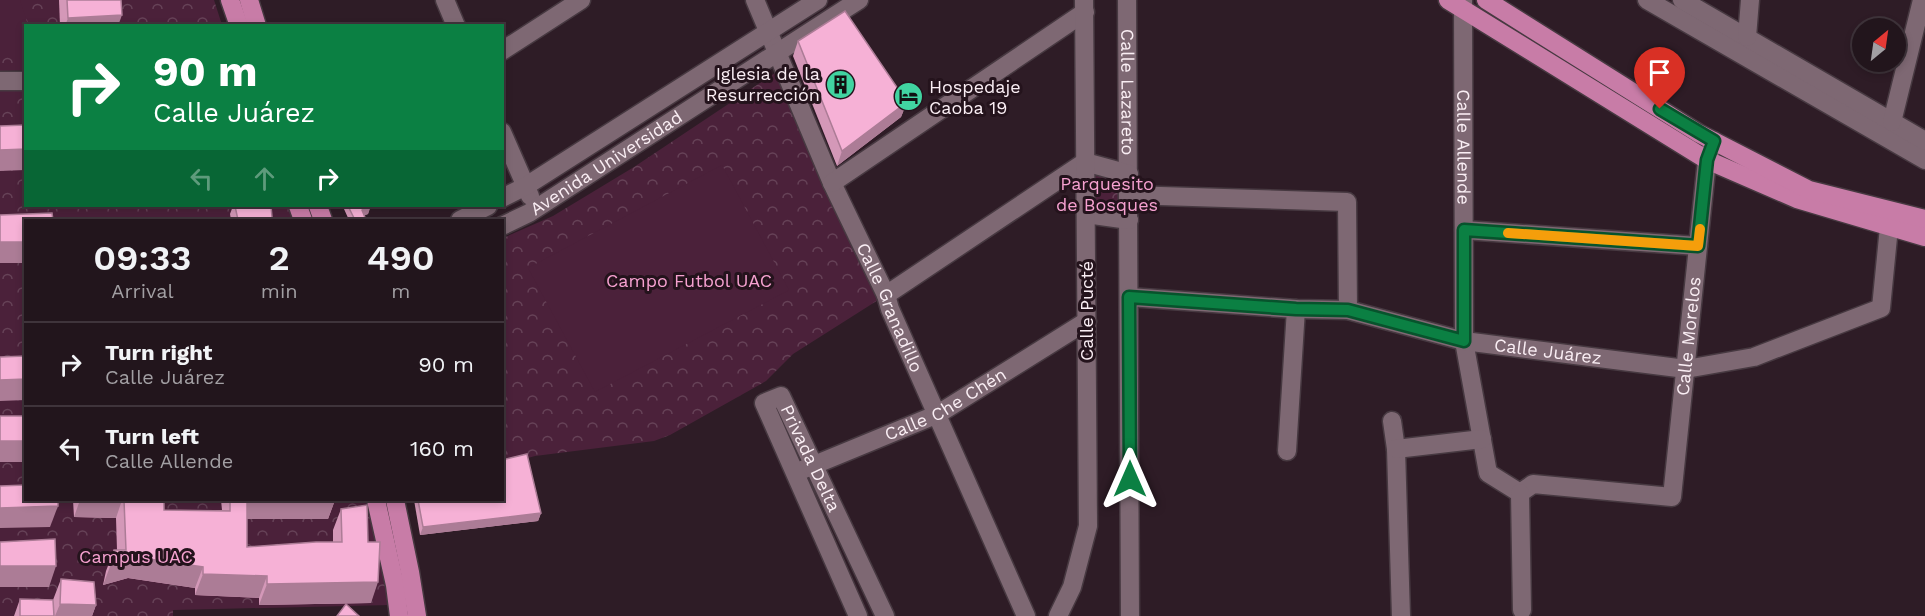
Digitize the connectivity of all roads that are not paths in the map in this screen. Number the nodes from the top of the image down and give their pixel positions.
1 (230, 0) edge
2 (249, 0) edge
3 (445, 0) edge
4 (581, 0) edge
5 (755, 0) edge
6 (818, 0) edge
7 (859, 0) edge
8 (1127, 0) edge
9 (1448, 0) edge
10 (1486, 0) edge
11 (1647, 0) edge
12 (1682, 0) edge
13 (1750, 0) edge
14 (1922, 0) edge
15 (1464, 5) edge
16 (1084, 6) edge
17 (238, 24) edge
18 (256, 24) edge
19 (455, 24) edge
20 (770, 31) junction
21 (1747, 37) junction
22 (504, 50) edge
23 (777, 54) junction
24 (0, 81) edge
25 (24, 81) edge
26 (1892, 122) junction
27 (504, 137) edge
28 (1714, 141) junction
29 (1925, 141) edge
30 (1707, 160) junction
31 (1925, 160) edge
32 (1085, 162) junction
33 (1129, 174) junction
34 (832, 183) junction
35 (525, 186) junction
36 (1129, 195) junction
37 (504, 197) edge
38 (486, 207) edge
39 (535, 209) junction
40 (1086, 214) junction
41 (462, 219) edge
42 (1925, 219) edge
43 (1129, 220) junction
44 (504, 225) edge
45 (1889, 227) junction
46 (1464, 230) junction
47 (1925, 237) edge
48 (1698, 246) junction
49 (886, 295) junction
50 (1129, 297) junction
51 (1296, 309) junction
52 (1348, 310) junction
53 (1087, 321) junction
54 (1464, 341) junction
55 (1686, 369) junction
56 (938, 414) junction
57 (1392, 422) dead end
58 (1482, 439) junction
59 (1396, 450) junction
60 (1287, 451) dead end
61 (813, 465) junction
62 (795, 473) junction
63 (1520, 492) junction
64 (376, 501) edge
65 (395, 501) edge
66 (850, 542) junction
67 (830, 553) junction
68 (860, 563) junction
69 (842, 579) junction
70 (1522, 610) dead end
71 (399, 616) edge
72 (417, 616) edge
73 (858, 616) edge
74 (885, 616) edge
75 (1026, 616) edge
76 (1058, 616) edge
77 (1130, 616) edge
78 (1401, 616) edge

1 - 17 main road
2 - 18 main road
3 - 19 street
4 - 22 street
5 - 20 street, Calle Granadillo
6 - 20 street, Avenida Universidad
7 - 23 street, Avenida Universidad
8 - 33 street, Calle Lazareto
9 - 15 main road
10 - 28 main road
11 - 31 street
12 - 21 street
13 - 21 street
14 - 26 street
15 - 30 main road
15 - 46 street, Calle Allende
16 - 32 street, Calle Pucté
16 - 34 street
20 - 23 street, Calle Granadillo
20 - 35 street, Avenida Universidad
21 - 26 street
23 - 34 street, Calle Granadillo
23 - 39 street, Avenida Universidad
24 - 25 street
26 - 29 street
27 - 35 street
28 - 30 street, Calle Morelos
28 - 42 main road
30 - 45 main road
30 - 48 street, Calle Morelos
32 - 33 street
32 - 40 street, Calle Pucté
32 - 49 street
33 - 36 street, Calle Lazareto
34 - 49 street, Calle Granadillo
35 - 37 street, Avenida Universidad
35 - 39 street
36 - 43 street, Calle Lazareto
36 - 52 street
38 - 41 street
39 - 44 street, Avenida Universidad
40 - 43 street
40 - 53 street, Calle Pucté
43 - 50 street, Calle Lazareto
45 - 47 main road
45 - 55 street, Calle Juárez
46 - 48 street
46 - 54 street, Calle Allende
48 - 55 street, Calle Morelos
49 - 56 street, Calle Granadillo
50 - 51 street, Calle Juárez
50 - 77 street, Calle Lazareto
51 - 52 street, Calle Juárez
51 - 60 street
52 - 54 street, Calle Juárez
53 - 56 street, Calle Che Chén
53 - 76 street, Calle Pucté
54 - 55 street, Calle Juárez
54 - 58 street, Calle Allende
55 - 63 street, Calle Morelos
56 - 61 street, Calle Che Chén
56 - 75 street, Calle Granadillo
57 - 59 street
58 - 59 street
58 - 63 street, Calle Allende
59 - 78 street
61 - 62 street, Calle Che Chén
61 - 62 street, Privada Delta
61 - 66 street, Privada Delta
62 - 67 street, Privada Delta
63 - 70 street
64 - 71 main road
65 - 72 main road
66 - 67 street
66 - 68 street, Privada Delta
67 - 69 street, Privada Delta
68 - 69 street
68 - 74 street, Privada Delta
69 - 73 street, Privada Delta

